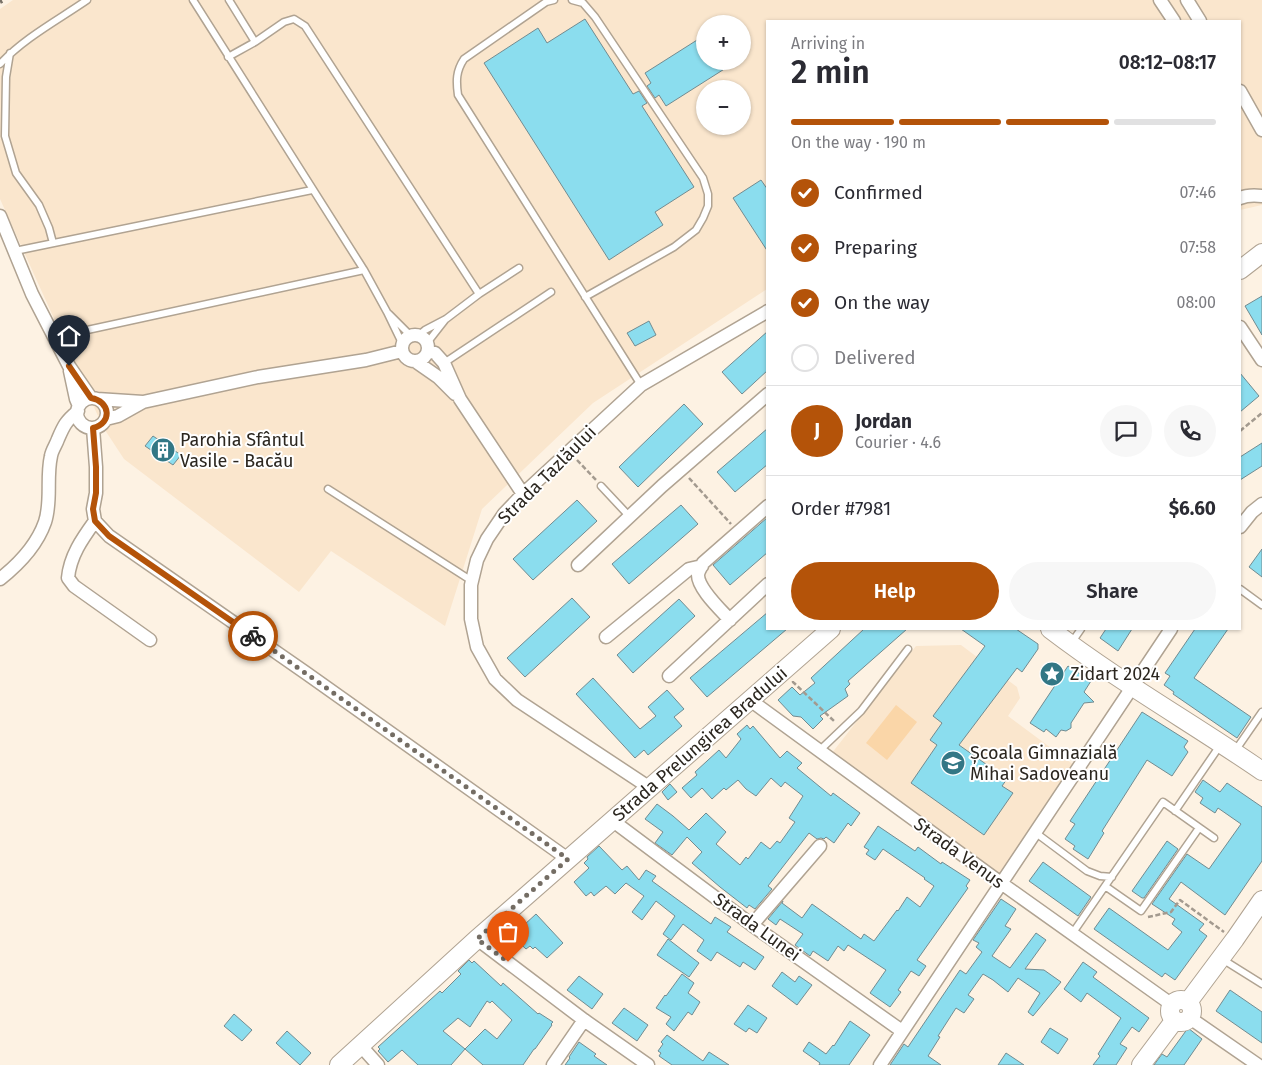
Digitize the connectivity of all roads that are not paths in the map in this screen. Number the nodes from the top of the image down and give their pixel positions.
1 (87, 0) edge
2 (193, 0) edge
3 (228, 0) edge
4 (554, 0) edge
5 (572, 0) edge
6 (1160, 0) edge
7 (1187, 0) edge
8 (1173, 20) edge
9 (1199, 20) edge
10 (255, 42) junction
11 (10, 53) junction
12 (228, 57) junction
13 (0, 58) edge
14 (0, 64) edge
15 (1241, 93) edge
16 (1262, 130) edge
17 (312, 190) junction
18 (1262, 196) edge
19 (1241, 198) edge
20 (0, 216) edge
21 (53, 243) junction
22 (15, 251) junction
23 (1262, 253) edge
24 (519, 268) dead end
25 (1241, 269) edge
26 (364, 270) junction
27 (550, 292) dead end
28 (479, 294) junction
29 (585, 297) junction
30 (387, 312) junction
31 (766, 312) edge
32 (446, 319) junction
33 (1241, 328) edge
34 (55, 337) junction
35 (415, 343) junction
36 (1262, 360) edge
37 (444, 363) junction
38 (69, 366) junction
39 (641, 385) junction
40 (766, 396) edge
41 (94, 399) junction
42 (460, 399) junction
43 (142, 402) junction
44 (79, 413) junction
45 (106, 419) junction
46 (93, 428) junction
47 (601, 486) road end
48 (328, 489) dead end
49 (523, 494) junction
50 (1262, 504) edge
51 (766, 508) edge
52 (630, 517) junction
53 (95, 521) junction
54 (1241, 526) edge
55 (578, 565) dead end
56 (702, 566) junction
57 (0, 579) edge
58 (472, 581) junction
59 (766, 586) edge
60 (1241, 590) edge
61 (1262, 605) edge
62 (730, 620) junction
63 (830, 630) edge
64 (1051, 630) edge
65 (1080, 630) edge
66 (1170, 630) edge
67 (606, 637) dead end
68 (150, 640) dead end
69 (1070, 644) junction
70 (908, 649) dead end
71 (669, 676) dead end
72 (1132, 686) junction
73 (750, 700) junction
74 (1262, 712) edge
75 (1228, 748) junction
76 (819, 751) junction
77 (1262, 771) edge
78 (650, 788) junction
79 (1175, 811) junction
80 (612, 821) junction
81 (1199, 828) junction
82 (1036, 831) junction
83 (1214, 838) dead end
84 (820, 846) dead end
85 (568, 859) junction
86 (1112, 877) junction
87 (1001, 883) junction
88 (1105, 886) junction
89 (1262, 900) edge
90 (752, 925) junction
91 (1072, 934) junction
92 (477, 939) junction
93 (1221, 958) junction
94 (1262, 984) edge
95 (1181, 1011) junction
96 (584, 1020) junction
97 (902, 1031) junction
98 (361, 1046) junction
99 (338, 1065) edge
100 (378, 1065) edge
101 (553, 1065) edge
102 (648, 1065) edge
103 (880, 1065) edge
104 (1141, 1065) edge
105 (1258, 1065) edge

1 - 11 lane
2 - 12 lane
3 - 10 lane
4 - 29 lane
5 - 29 lane
6 - 8 street
7 - 9 street
10 - 12 lane
10 - 28 lane
11 - 13 lane
11 - 14 lane
11 - 21 lane
12 - 17 lane
15 - 16 street
17 - 21 lane
17 - 26 lane
18 - 19 street
20 - 22 street
21 - 22 lane
22 - 34 street
23 - 25 street
24 - 28 lane
26 - 30 lane
26 - 34 lane
27 - 37 lane
28 - 32 lane
29 - 39 lane
30 - 35 lane
30 - 35 lane
31 - 39 street, Strada Tazlăului
32 - 35 lane
32 - 35 lane
33 - 36 street
34 - 38 street
35 - 37 street
35 - 42 street
35 - 43 street
37 - 42 street
38 - 41 street
38 - 44 street
39 - 49 street, Strada Tazlăului
40 - 52 street
41 - 43 street
41 - 44 street
41 - 45 street
42 - 49 street
43 - 45 street
44 - 46 street
44 - 57 street
45 - 46 street
46 - 53 street
47 - 52 lane
48 - 58 lane
49 - 58 street, Strada Tazlăului
50 - 54 street
51 - 56 street
52 - 55 street
53 - 68 street
53 - 85 street
56 - 62 street
56 - 67 street
58 - 78 street, Strada Tazlăului
59 - 62 street
60 - 61 lane
62 - 71 street
63 - 73 street, Strada Prelungirea Bradului
64 - 69 street
65 - 69 lane
66 - 72 street
69 - 72 street
70 - 76 lane
72 - 75 street
72 - 82 street
73 - 76 street, Strada Venus
73 - 78 street, Strada Prelungirea Bradului
74 - 75 lane
75 - 77 street
75 - 79 lane
76 - 87 street, Strada Venus
78 - 80 street, Strada Prelungirea Bradului
79 - 81 lane
79 - 86 lane
80 - 85 street, Strada Prelungirea Bradului
80 - 90 street, Strada Lunei
81 - 83 lane
81 - 88 lane
82 - 86 lane
82 - 87 street
84 - 90 street
85 - 92 street, Strada Prelungirea Bradului
86 - 88 lane
87 - 91 street, Strada Venus
87 - 97 street
88 - 91 lane
89 - 93 street
90 - 97 street, Strada Lunei
91 - 95 street, Strada Venus
92 - 96 street
92 - 98 street, Strada Prelungirea Bradului
93 - 94 lane
93 - 95 street
95 - 104 street
95 - 105 street, Strada Venus
96 - 101 street
96 - 102 street
97 - 103 street
98 - 99 street, Strada Prelungirea Bradului
98 - 100 street

